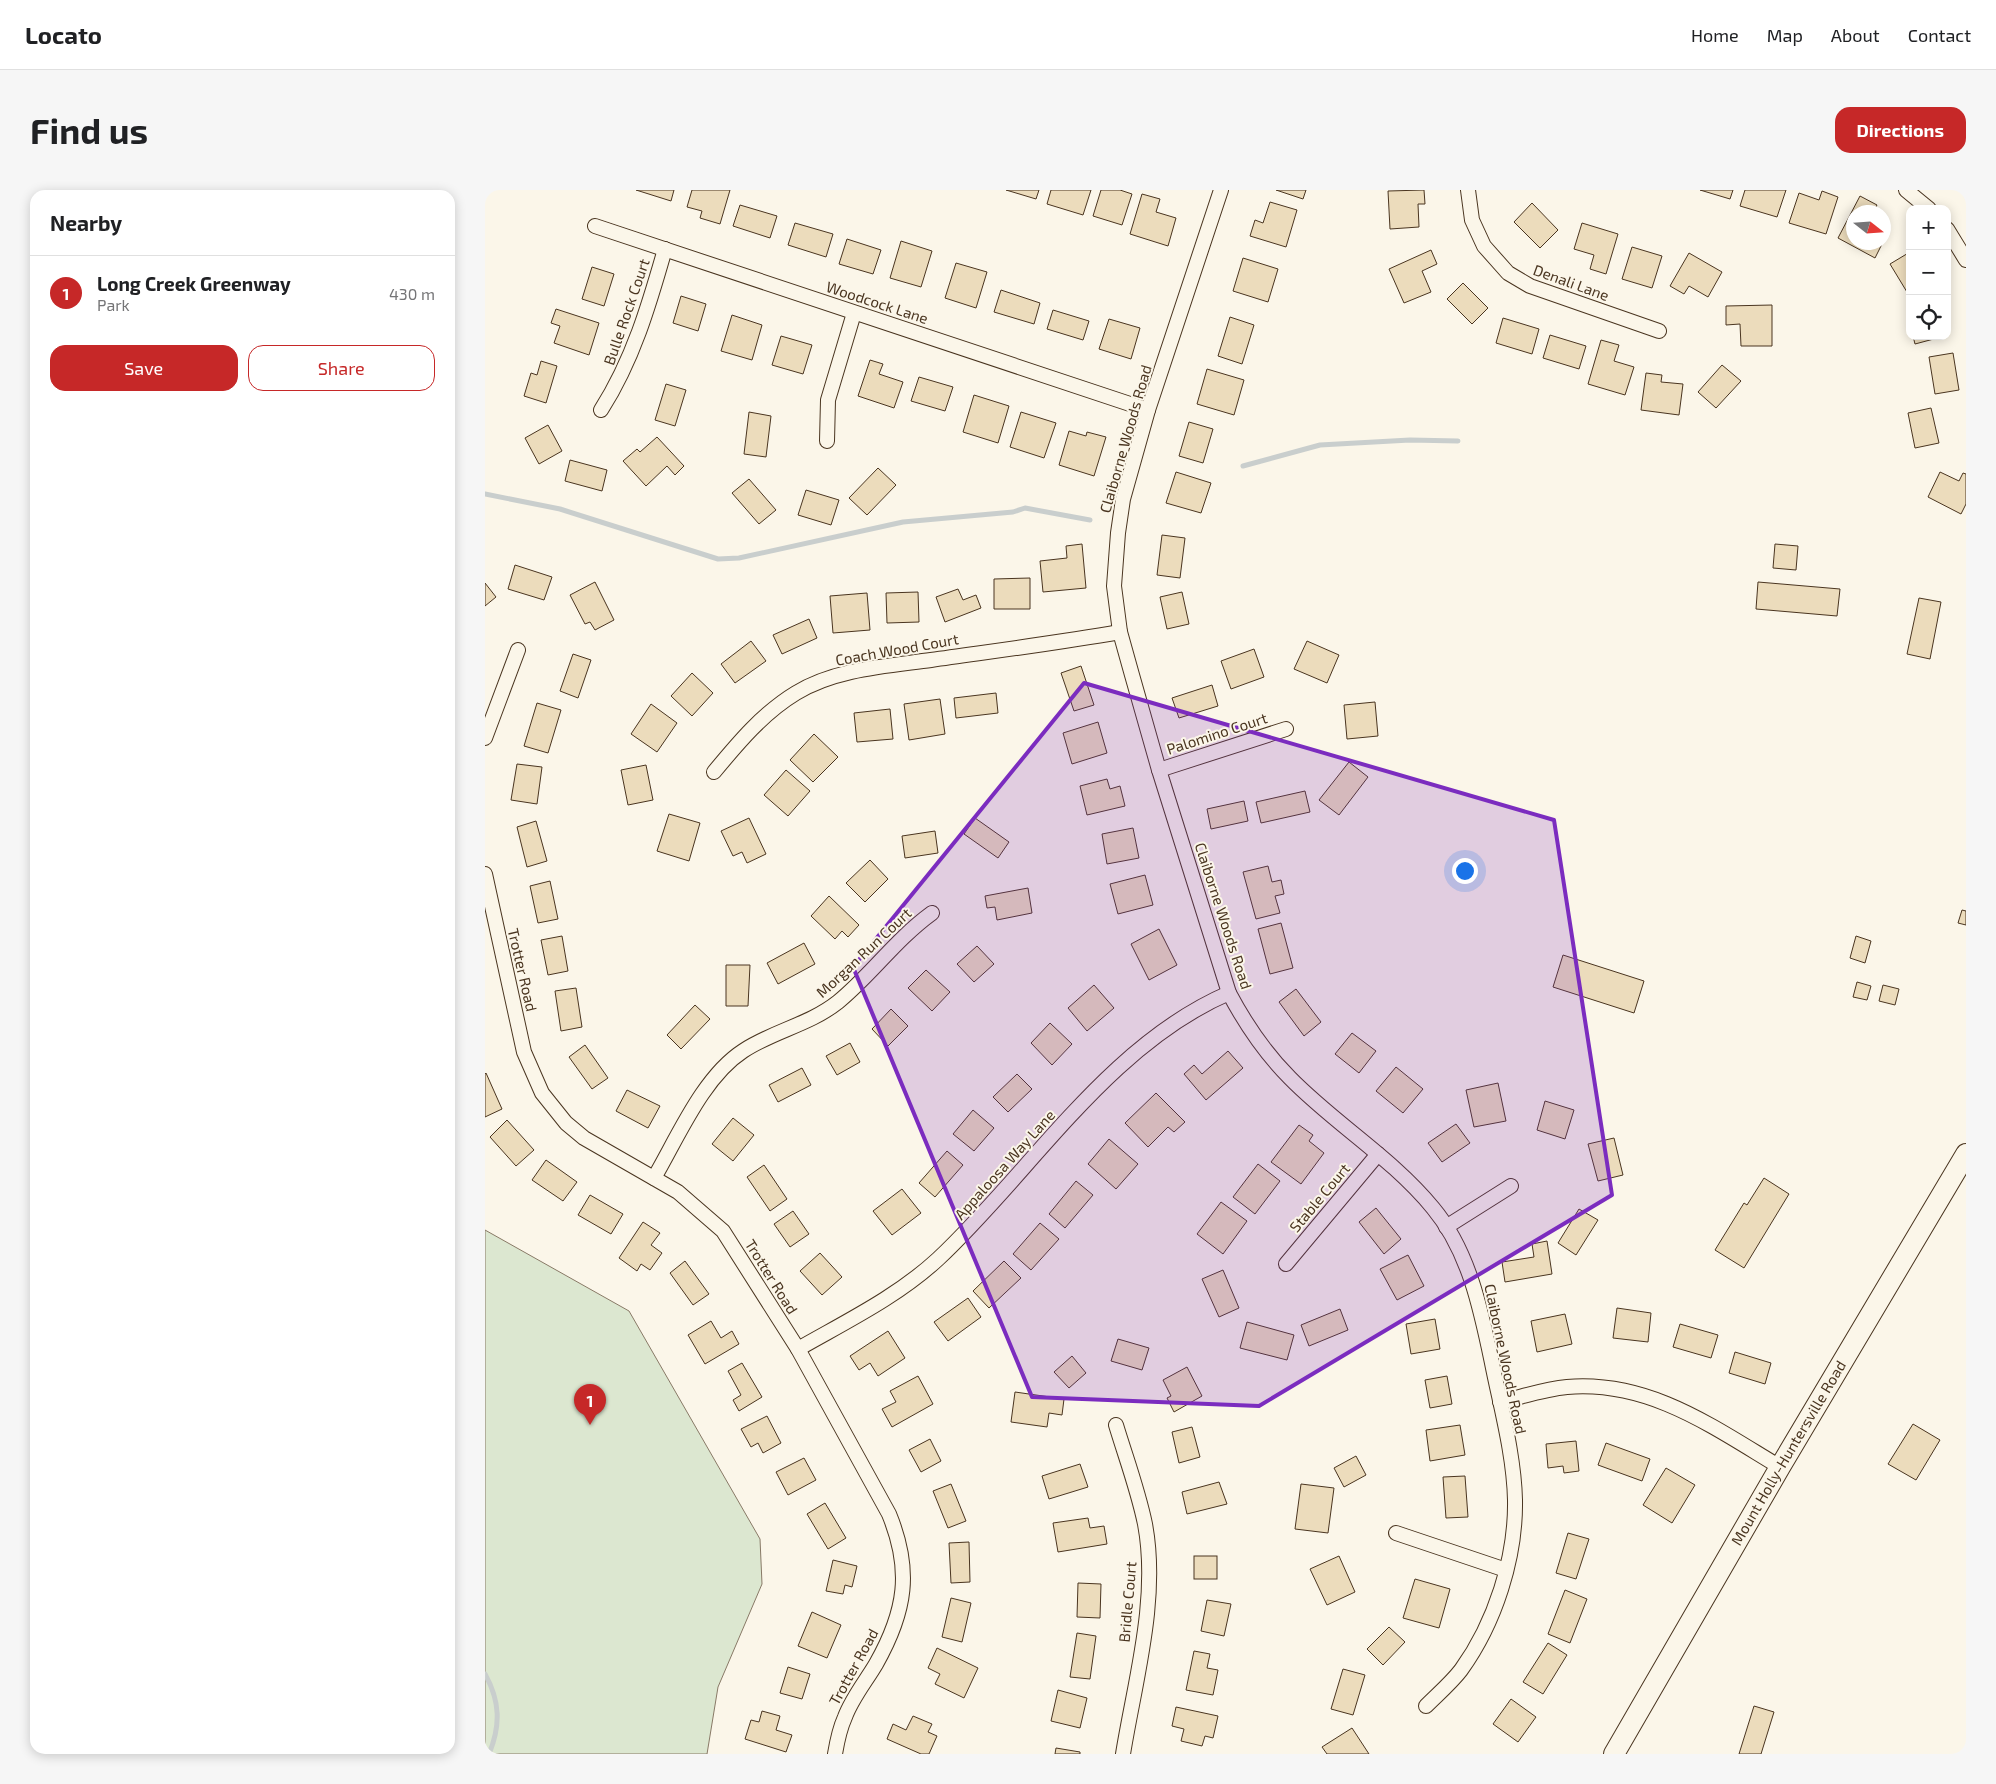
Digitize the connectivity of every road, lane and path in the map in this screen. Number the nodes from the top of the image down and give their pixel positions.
1 (1221, 190) edge
2 (1468, 190) edge
3 (1906, 190) edge
4 (1924, 205) edge
5 (595, 226) dead end
6 (1951, 236) edge
7 (665, 248) junction
8 (1966, 260) edge
9 (854, 313) junction
10 (1659, 331) dead end
11 (601, 410) dead end
12 (1148, 410) junction
13 (827, 441) dead end
14 (1119, 632) junction
15 (518, 650) dead end
16 (1286, 729) dead end
17 (485, 738) edge
18 (1159, 770) junction
19 (714, 772) dead end
20 (485, 874) edge
21 (932, 913) dead end
22 (1229, 993) junction
23 (1378, 1154) junction
24 (1966, 1154) edge
25 (654, 1178) junction
26 (1511, 1186) dead end
27 (1446, 1227) junction
28 (1286, 1264) dead end
29 (797, 1349) junction
30 (1500, 1402) junction
31 (1116, 1425) dead end
32 (1780, 1467) junction
33 (1396, 1533) dead end
34 (1506, 1570) junction
35 (1426, 1706) dead end
36 (835, 1754) edge
37 (1123, 1754) edge
38 (1614, 1754) edge

1 - 12 street, Claiborne Woods Road
2 - 10 street, Denali Lane
3 - 4 street
5 - 7 street, Woodcock Lane
6 - 8 street
7 - 9 street, Woodcock Lane
7 - 11 street, Bulle Rock Court
9 - 12 street, Woodcock Lane
9 - 13 street
12 - 14 street, Claiborne Woods Road
14 - 18 street, Claiborne Woods Road
14 - 19 street, Coach Wood Court
15 - 17 street
16 - 18 street, Palomino Court
18 - 22 street, Claiborne Woods Road
20 - 25 street, Trotter Road
21 - 25 street, Morgan Run Court
22 - 23 street, Claiborne Woods Road
22 - 29 street, Appaloosa Way Lane
23 - 27 street, Claiborne Woods Road
23 - 28 street, Stable Court
24 - 32 main road, Mount Holly-Huntersville Road
25 - 29 street, Trotter Road
26 - 27 street
27 - 30 street, Claiborne Woods Road
29 - 36 street, Trotter Road
30 - 32 street
30 - 34 street, Claiborne Woods Road
31 - 37 street, Bridle Court
32 - 38 main road, Mount Holly-Huntersville Road
33 - 34 street
34 - 35 street, Claiborne Woods Road

